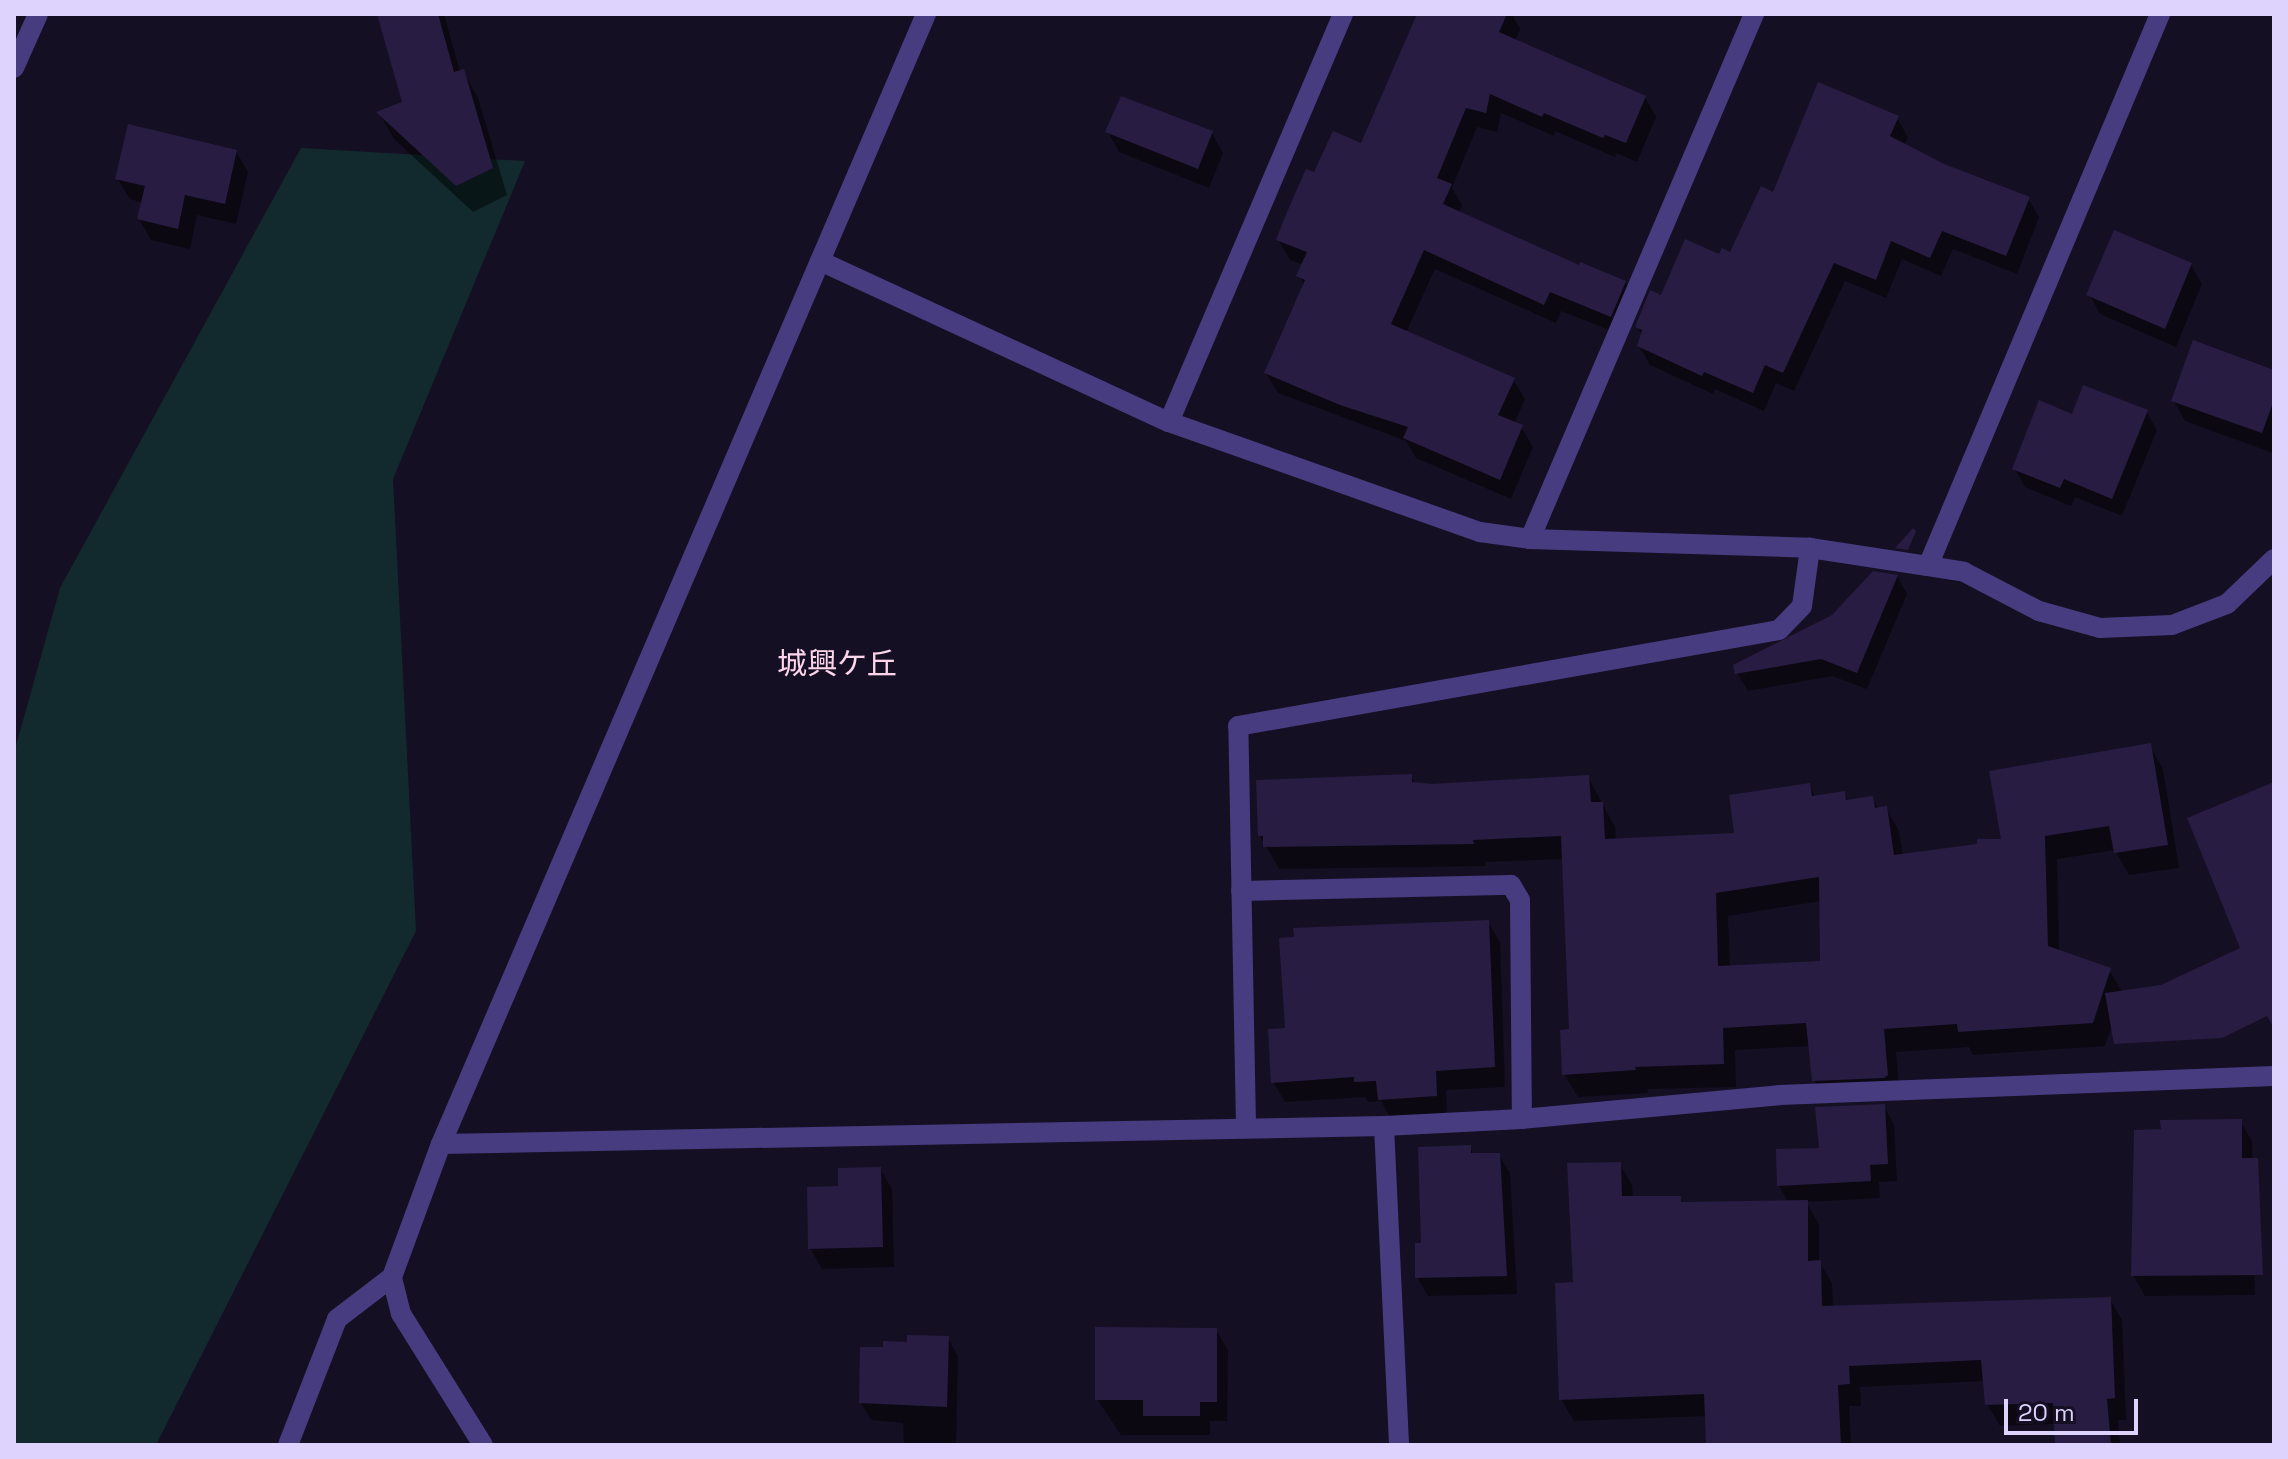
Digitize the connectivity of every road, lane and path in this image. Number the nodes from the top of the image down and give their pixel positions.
1 (38, 14) edge
2 (926, 14) edge
3 (1343, 14) edge
4 (1754, 14) edge
5 (2160, 14) edge
6 (14, 68) edge
7 (820, 261) junction
8 (1169, 422) junction
9 (1530, 539) junction
10 (1810, 548) junction
11 (2274, 559) edge
12 (1928, 566) junction
13 (1241, 891) junction
14 (2274, 1076) edge
15 (1522, 1119) junction
16 (1246, 1126) junction
17 (1384, 1126) junction
18 (441, 1144) junction
19 (392, 1277) junction
20 (288, 1445) edge
21 (483, 1445) edge
22 (1399, 1445) edge

1 - 6 street
2 - 7 street
3 - 8 street
4 - 9 street
5 - 12 street
7 - 8 street
7 - 18 street
8 - 9 street
9 - 10 street
10 - 12 street
10 - 13 street
11 - 12 street
13 - 15 street
13 - 16 street
14 - 15 street
15 - 17 street
16 - 17 street
16 - 18 street
17 - 22 street
18 - 19 street
19 - 20 street
19 - 21 street

